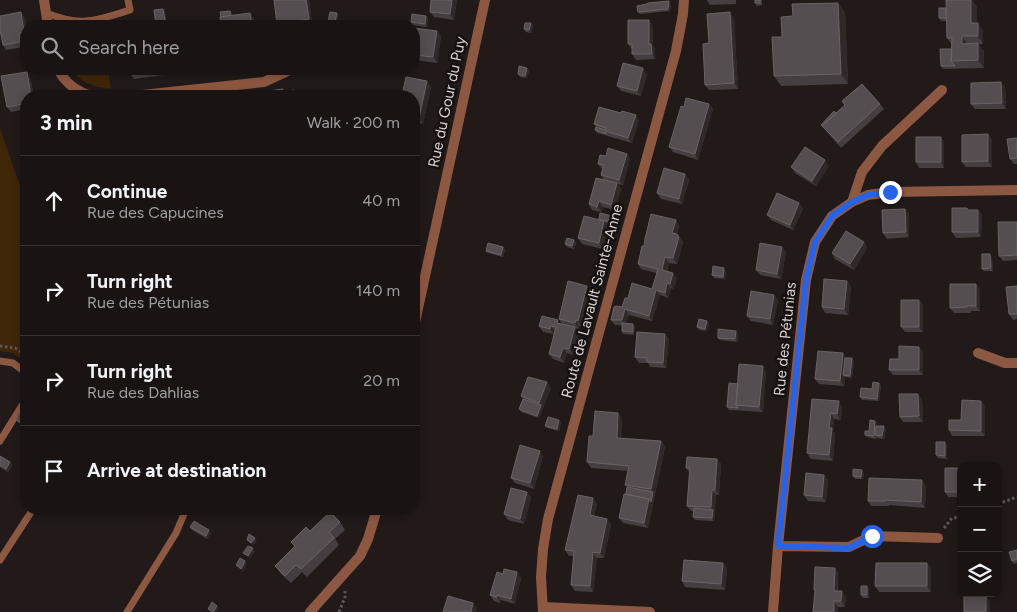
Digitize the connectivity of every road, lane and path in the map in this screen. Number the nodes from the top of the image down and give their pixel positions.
1 (44, 0) edge
2 (128, 0) edge
3 (485, 0) edge
4 (684, 0) edge
5 (46, 13) junction
6 (47, 20) edge
7 (69, 20) edge
8 (101, 20) edge
9 (61, 75) edge
10 (279, 75) edge
11 (78, 90) edge
12 (189, 90) edge
13 (942, 90) dead end
14 (1017, 190) edge
15 (852, 202) junction
16 (420, 299) edge
17 (978, 353) dead end
18 (0, 361) edge
19 (1017, 363) edge
20 (20, 369) edge
21 (20, 408) edge
22 (0, 441) edge
23 (1017, 497) edge
24 (1002, 503) edge
25 (29, 515) edge
26 (184, 515) edge
27 (375, 515) edge
28 (957, 517) edge
29 (938, 538) joint
30 (778, 546) junction
31 (0, 560) edge
32 (543, 610) edge
33 (127, 612) edge
34 (310, 612) edge
35 (650, 612) edge
36 (773, 612) edge

1 - 5 street
2 - 8 lane
3 - 16 street, Rue du Gour du Puy
4 - 32 street, Route de Lavault Sainte-Anne
5 - 6 street
5 - 7 lane
9 - 11 street
10 - 12 street
13 - 15 street
14 - 15 street, Rue des Pétunias
15 - 30 street, Rue des Pétunias
17 - 19 street
18 - 20 lane
21 - 22 lane
23 - 24 path
25 - 31 lane
26 - 33 lane
27 - 34 street
28 - 29 path
29 - 30 street
30 - 36 street, Rue des Pétunias
32 - 35 street

